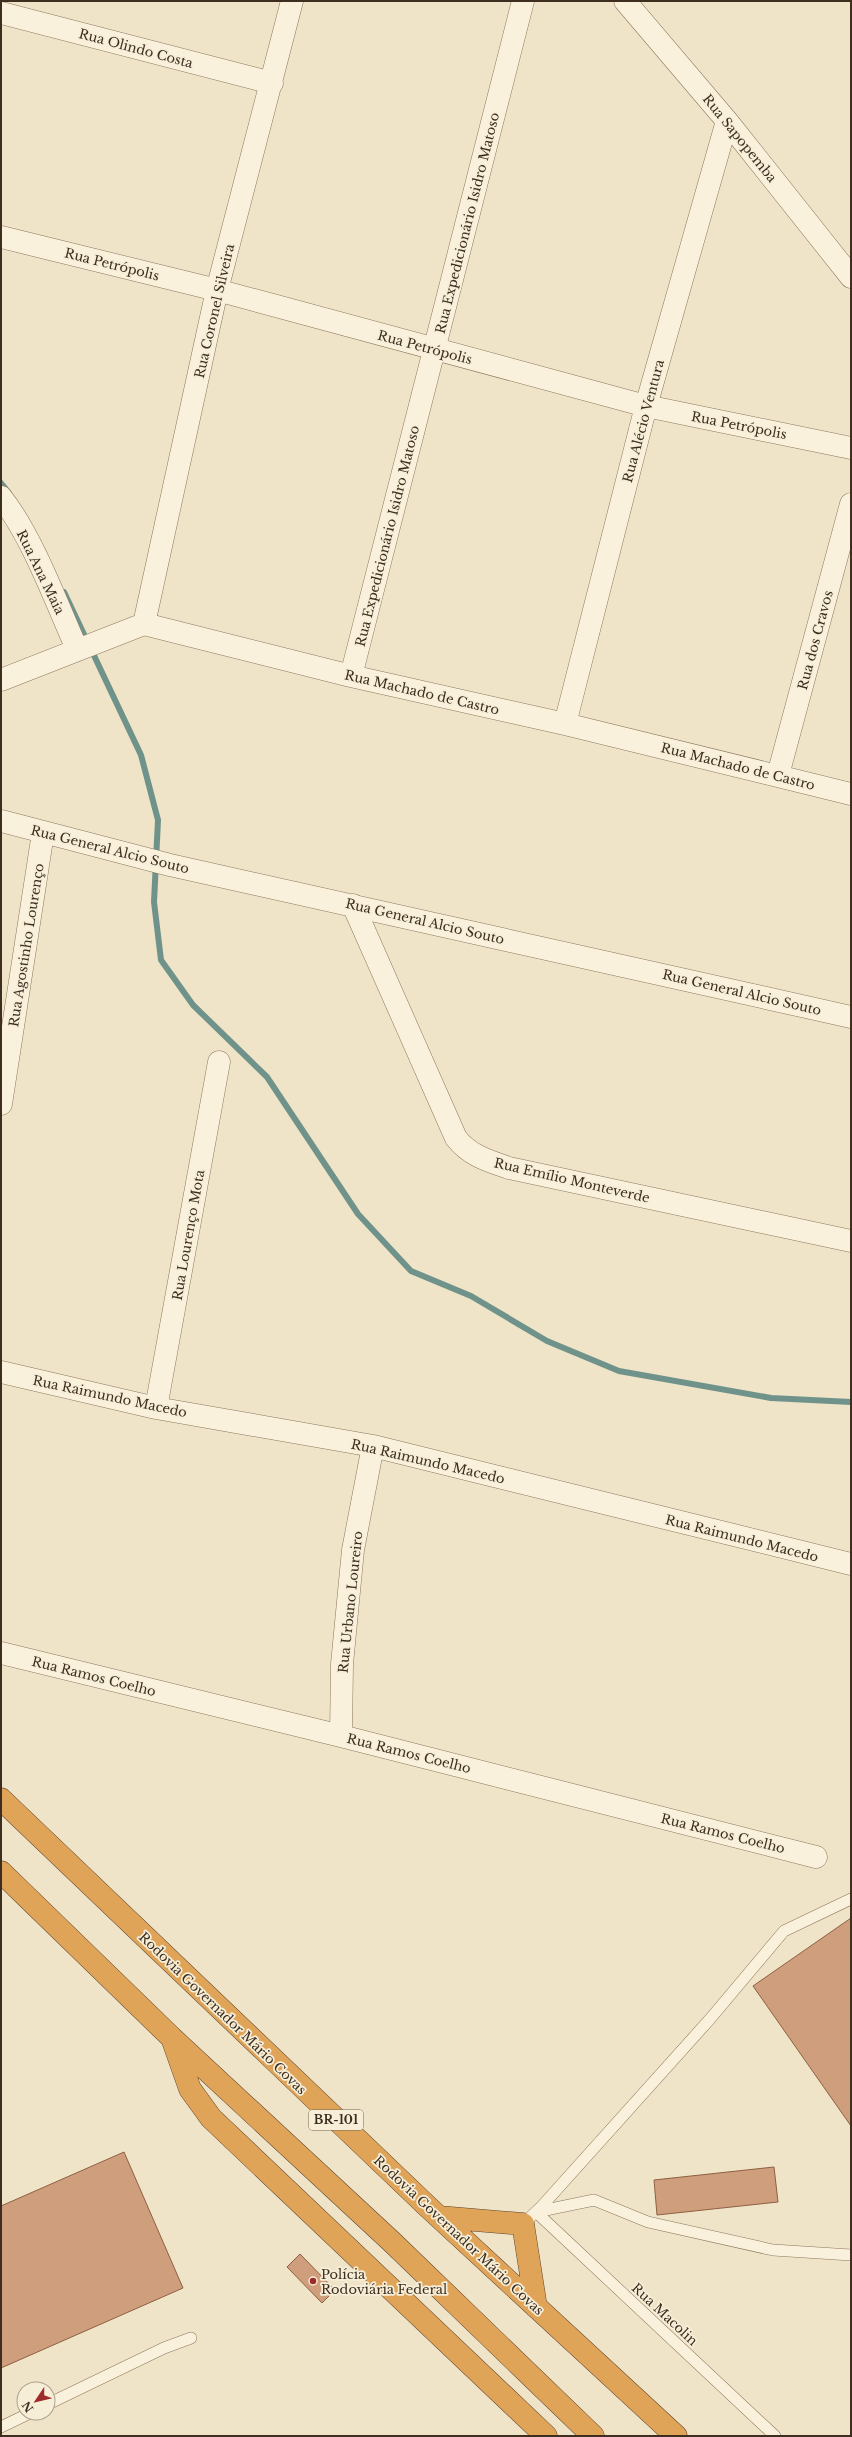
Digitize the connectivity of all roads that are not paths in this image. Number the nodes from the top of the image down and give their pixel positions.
1 (292, 1) edge
2 (522, 1) edge
3 (625, 1) edge
4 (1, 13) edge
5 (272, 83) junction
6 (727, 121) junction
7 (1, 237) edge
8 (851, 277) edge
9 (217, 290) junction
10 (436, 350) junction
11 (646, 406) junction
12 (851, 448) edge
13 (1, 497) edge
14 (851, 504) edge
15 (144, 624) junction
16 (87, 645) junction
17 (351, 676) junction
18 (1, 680) edge
19 (565, 724) junction
20 (778, 775) junction
21 (851, 794) edge
22 (1, 821) edge
23 (43, 833) junction
24 (353, 905) junction
25 (851, 1017) edge
26 (219, 1062) dead end
27 (1, 1104) edge
28 (851, 1241) edge
29 (1, 1372) edge
30 (156, 1408) junction
31 (373, 1446) junction
32 (851, 1564) edge
33 (1, 1653) edge
34 (341, 1736) junction
35 (1, 1799) edge
36 (816, 1857) dead end
37 (1, 1872) edge
38 (851, 1899) edge
39 (172, 2038) junction
40 (439, 2217) junction
41 (529, 2218) junction
42 (851, 2255) edge
43 (536, 2307) junction
44 (191, 2338) dead end
45 (56, 2400) edge
46 (16, 2420) edge
47 (1, 2427) edge
48 (546, 2436) edge
49 (593, 2436) edge
50 (676, 2436) edge
51 (775, 2436) edge

1 - 5 street, Rua Coronel Silveira
2 - 10 street, Rua Expedicionário Isidro Matoso
3 - 6 street, Rua Sapopemba
4 - 5 street, Rua Olindo Costa
5 - 9 street, Rua Coronel Silveira
6 - 8 street, Rua Sapopemba
6 - 11 street, Rua Alécio Ventura
7 - 9 street, Rua Petrópolis
9 - 10 street, Rua Petrópolis
9 - 15 street, Rua Coronel Silveira
10 - 11 street, Rua Petrópolis
10 - 17 street, Rua Expedicionário Isidro Matoso
11 - 12 street, Rua Petrópolis
11 - 19 street, Rua Alécio Ventura
13 - 16 street, Rua Ana Maia
14 - 20 street, Rua dos Cravos
15 - 16 street
15 - 17 street, Rua Machado de Castro
16 - 18 street
17 - 19 street, Rua Machado de Castro
19 - 20 street, Rua Machado de Castro
20 - 21 street, Rua Machado de Castro
22 - 23 street, Rua General Alcio Souto
23 - 24 street, Rua General Alcio Souto
23 - 27 street, Rua Agostinho Lourenço
24 - 25 street, Rua General Alcio Souto
24 - 28 street, Rua Emílio Monteverde
26 - 30 street, Rua Lourenço Mota
29 - 30 street, Rua Raimundo Macedo
30 - 31 street, Rua Raimundo Macedo
31 - 32 street, Rua Raimundo Macedo
31 - 34 street, Rua Urbano Loureiro
33 - 34 street, Rua Ramos Coelho
34 - 36 street, Rua Ramos Coelho
35 - 40 highway, Rodovia Governador Mário Covas / BR-101
37 - 39 highway
38 - 41 lane
39 - 48 highway
39 - 49 highway
40 - 41 highway
40 - 43 highway, Rodovia Governador Mário Covas / BR-101
41 - 42 lane
41 - 43 highway
41 - 51 lane, Rua Macolin
43 - 50 highway, Rodovia Governador Mário Covas / BR-101
44 - 45 lane
46 - 47 lane

